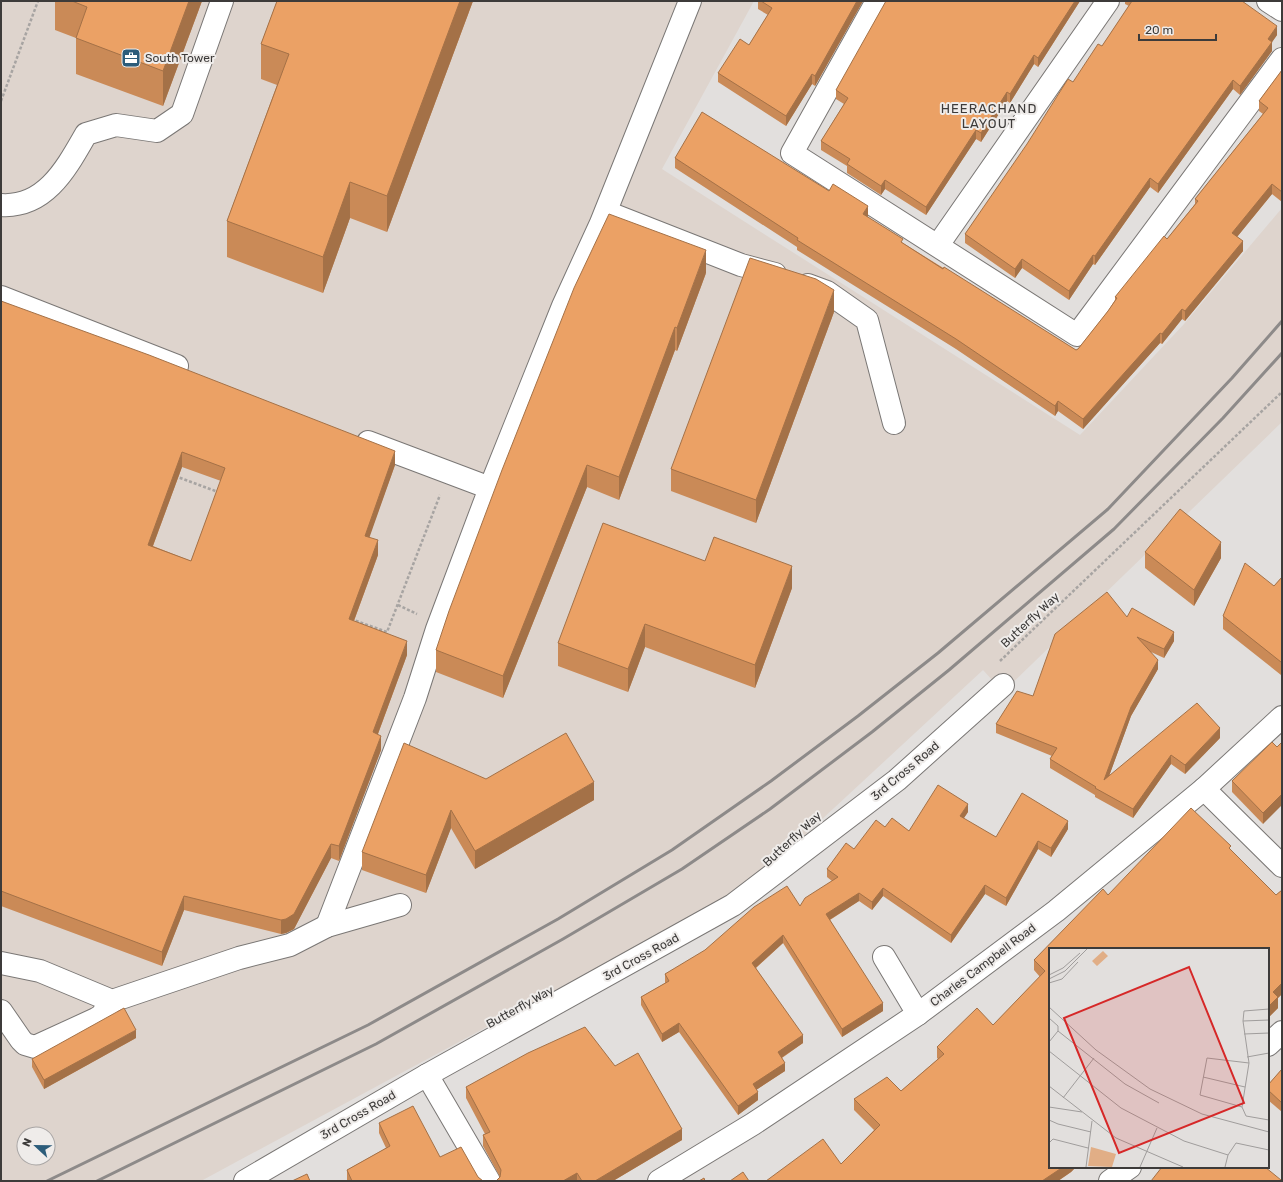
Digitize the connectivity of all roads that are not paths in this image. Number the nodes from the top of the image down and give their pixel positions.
1 (222, 1) edge
2 (690, 1) edge
3 (876, 1) edge
4 (1108, 1) edge
5 (1268, 1) edge
6 (1282, 10) edge
7 (1282, 59) edge
8 (1, 205) edge
9 (606, 212) junction
10 (938, 245) junction
11 (1, 297) edge
12 (194, 373) edge
13 (894, 423) dead end
14 (346, 434) edge
15 (490, 488) junction
16 (1003, 685) dead end
17 (1282, 717) edge
18 (1204, 789) junction
19 (1282, 866) edge
20 (400, 905) dead end
21 (327, 926) junction
22 (884, 957) dead end
23 (1, 963) edge
24 (112, 1001) junction
25 (1, 1011) edge
26 (918, 1014) junction
27 (1282, 1032) edge
28 (1269, 1044) edge
29 (427, 1075) junction
30 (1129, 1168) edge
31 (245, 1181) edge
32 (489, 1181) edge
33 (659, 1181) edge
34 (1110, 1181) edge

1 - 8 street
2 - 9 street
3 - 10 street
4 - 10 street
5 - 6 street
7 - 10 street
9 - 13 street
9 - 15 street
11 - 12 street
14 - 15 street
15 - 21 street
16 - 29 street, 3rd Cross Road
17 - 18 street, Charles Campbell Road
18 - 19 street
18 - 26 street, Charles Campbell Road
20 - 21 street
21 - 24 street
22 - 26 street
23 - 24 street
24 - 25 street
26 - 33 street, Charles Campbell Road
27 - 28 street
29 - 31 street, 3rd Cross Road
29 - 32 street
30 - 34 street

